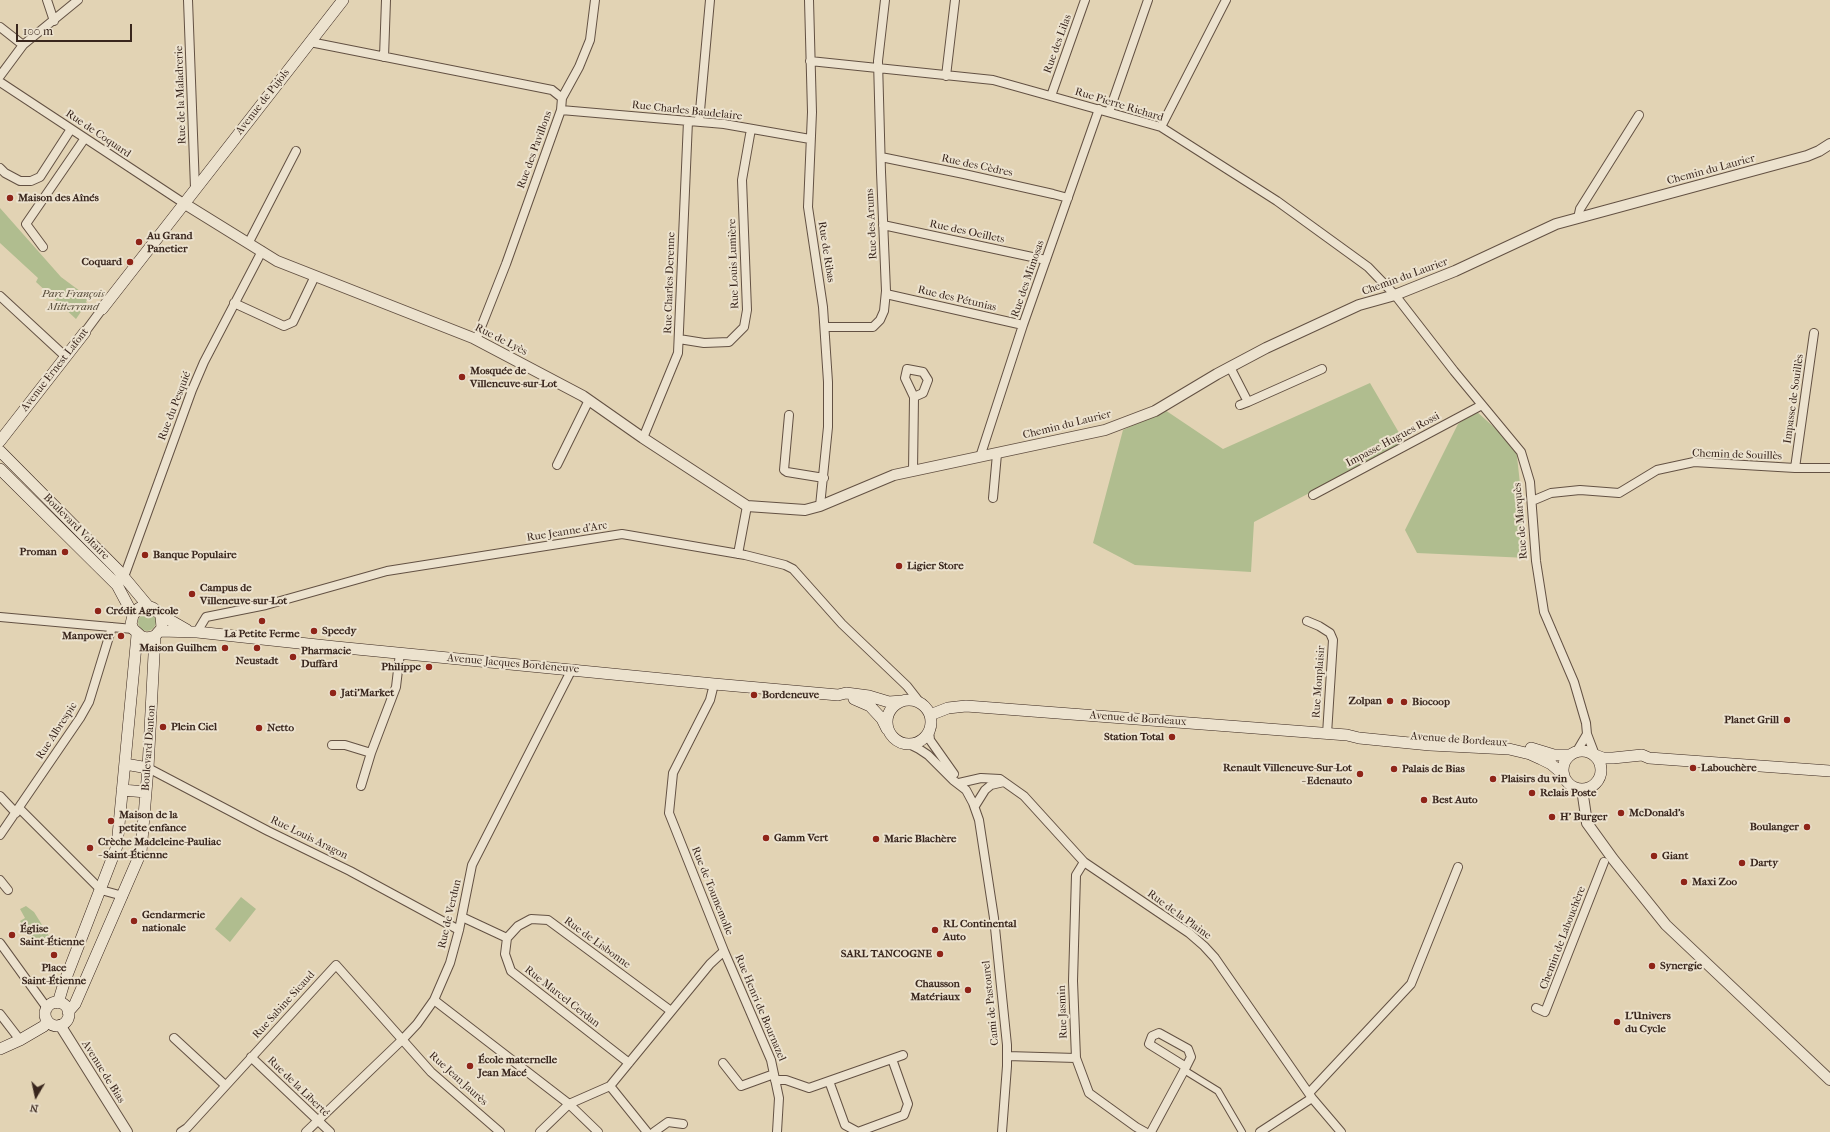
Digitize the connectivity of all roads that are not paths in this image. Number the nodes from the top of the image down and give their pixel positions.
1 (47, 0) edge
2 (78, 0) edge
3 (188, 0) edge
4 (343, 0) edge
5 (386, 0) edge
6 (595, 0) edge
7 (710, 0) edge
8 (809, 0) edge
9 (886, 0) edge
10 (955, 0) edge
11 (1085, 0) edge
12 (1148, 0) edge
13 (1226, 0) edge
14 (54, 21) junction
15 (0, 27) edge
16 (310, 42) junction
17 (23, 45) junction
18 (384, 57) junction
19 (810, 61) junction
20 (880, 69) junction
21 (0, 76) edge
22 (946, 76) junction
23 (0, 82) edge
24 (1051, 96) junction
25 (562, 98) junction
26 (1099, 109) junction
27 (561, 110) junction
28 (1108, 112) junction
29 (1639, 114) dead end
30 (688, 121) junction
31 (698, 122) junction
32 (1161, 127) junction
33 (71, 129) junction
34 (751, 129) junction
35 (85, 138) junction
36 (810, 139) junction
37 (1830, 144) edge
38 (296, 151) dead end
39 (881, 157) junction
40 (0, 168) edge
41 (195, 188) junction
42 (1068, 198) junction
43 (185, 204) junction
44 (1578, 218) junction
45 (883, 225) junction
46 (249, 242) junction
47 (43, 248) dead end
48 (262, 250) junction
49 (1046, 260) junction
50 (315, 276) junction
51 (886, 294) junction
52 (1395, 295) junction
53 (0, 296) edge
54 (234, 303) junction
55 (102, 309) joint
56 (1023, 326) junction
57 (825, 327) junction
58 (85, 332) joint
59 (1814, 332) dead end
60 (679, 339) junction
61 (476, 340) junction
62 (66, 357) junction
63 (1230, 367) junction
64 (1322, 369) dead end
65 (914, 397) dead end
66 (589, 400) junction
67 (1248, 402) junction
68 (1240, 405) dead end
69 (1482, 405) junction
70 (789, 415) dead end
71 (643, 438) junction
72 (0, 441) edge
73 (0, 451) edge
74 (997, 454) junction
75 (980, 457) junction
76 (557, 465) dead end
77 (1795, 468) junction
78 (1830, 468) edge
79 (0, 469) edge
80 (913, 471) junction
81 (824, 478) junction
82 (1313, 495) dead end
83 (993, 498) dead end
84 (1532, 501) junction
85 (747, 506) junction
86 (820, 506) junction
87 (738, 554) junction
88 (124, 577) junction
89 (148, 606) junction
90 (133, 615) junction
91 (161, 615) junction
92 (0, 617) edge
93 (1307, 621) dead end
94 (112, 627) junction
95 (193, 631) junction
96 (135, 632) junction
97 (158, 634) junction
98 (400, 653) junction
99 (134, 663) junction
100 (154, 665) junction
101 (572, 669) junction
102 (903, 683) junction
103 (714, 684) junction
104 (838, 695) junction
105 (902, 701) junction
106 (921, 704) junction
107 (930, 715) junction
108 (888, 730) junction
109 (929, 730) junction
110 (1326, 734) junction
111 (1587, 734) junction
112 (1347, 735) junction
113 (1477, 741) junction
114 (909, 744) junction
115 (332, 745) dead end
116 (1433, 745) junction
117 (371, 753) junction
118 (1574, 753) junction
119 (1595, 755) junction
120 (1649, 758) junction
121 (125, 764) junction
122 (148, 768) junction
123 (1830, 771) edge
124 (1564, 775) junction
125 (1599, 779) junction
126 (1004, 782) junction
127 (958, 783) junction
128 (361, 786) dead end
129 (1582, 789) junction
130 (122, 790) junction
131 (146, 792) junction
132 (0, 796) edge
133 (975, 806) junction
134 (17, 810) junction
135 (0, 835) edge
136 (1084, 862) junction
137 (1604, 862) dead end
138 (1458, 867) dead end
139 (0, 880) edge
140 (8, 890) dead end
141 (101, 890) junction
142 (122, 896) junction
143 (462, 917) junction
144 (459, 930) junction
145 (507, 938) junction
146 (0, 943) edge
147 (724, 951) junction
148 (3, 954) edge
149 (434, 1000) junction
150 (58, 1003) junction
151 (47, 1008) junction
152 (1536, 1008) dead end
153 (671, 1011) junction
154 (68, 1012) junction
155 (0, 1014) edge
156 (47, 1021) junction
157 (60, 1025) junction
158 (174, 1038) dead end
159 (20, 1040) junction
160 (402, 1040) junction
161 (1, 1048) edge
162 (903, 1055) dead end
163 (1007, 1056) junction
164 (251, 1057) junction
165 (1076, 1058) junction
166 (892, 1059) junction
167 (629, 1063) junction
168 (723, 1064) dead end
169 (1185, 1068) junction
170 (775, 1077) junction
171 (1830, 1080) edge
172 (829, 1081) junction
173 (225, 1085) junction
174 (610, 1086) junction
175 (1310, 1096) junction
176 (569, 1104) junction
177 (318, 1121) junction
178 (683, 1124) dead end
179 (127, 1132) edge
180 (181, 1132) edge
181 (306, 1132) edge
182 (330, 1132) edge
183 (500, 1132) edge
184 (540, 1132) edge
185 (598, 1132) edge
186 (647, 1132) edge
187 (654, 1132) edge
188 (777, 1132) edge
189 (1002, 1132) edge
190 (1145, 1132) edge
191 (1151, 1132) edge
192 (1242, 1132) edge
193 (1260, 1132) edge
194 (1341, 1132) edge

1 - 14 street
2 - 14 street
3 - 41 street, Rue de la Maladrerie
4 - 16 main road, Avenue de Pujols
5 - 18 street
6 - 25 street
7 - 31 street
8 - 19 street, Rue de Ribas
9 - 20 street, Rue des Arums
10 - 22 street
11 - 24 street, Rue des Lilas
12 - 28 street
13 - 32 street
14 - 17 street
15 - 17 street
16 - 18 street
16 - 41 main road, Avenue de Pujols
17 - 21 street
18 - 25 street
19 - 20 street, Rue Pierre Richard
19 - 36 street, Rue de Ribas
20 - 22 street, Rue Pierre Richard
20 - 39 street, Rue des Arums
22 - 24 street, Rue Pierre Richard
23 - 33 street, Rue de Coquard
24 - 26 street, Rue Pierre Richard
25 - 27 street, Rue des Pavillons
26 - 28 street, Rue Pierre Richard
26 - 42 street, Rue des Mimosas
27 - 30 street, Rue Charles Baudelaire
27 - 61 street, Rue des Pavillons
28 - 32 street, Rue Pierre Richard
29 - 44 street
30 - 31 street, Rue Charles Baudelaire
30 - 60 street, Rue Charles Derenne
31 - 34 street, Rue Charles Baudelaire
32 - 52 street, Rue Pierre Richard
33 - 35 street, Rue de Coquard
33 - 40 street
34 - 36 street, Rue Charles Baudelaire
34 - 60 street, Rue Louis Lumière
35 - 43 street, Rue de Coquard
35 - 47 street
36 - 57 street, Rue de Ribas
37 - 44 street, Chemin du Laurier
38 - 46 street
39 - 42 street, Rue des Cèdres
39 - 45 street, Rue des Arums
41 - 43 main road, Avenue de Pujols
42 - 49 street, Rue des Mimosas
43 - 46 street, Rue de Lyès
43 - 55 main road, Avenue Ernest Lafont
44 - 52 street, Chemin du Laurier
45 - 49 street, Rue des Oeillets
45 - 51 street, Rue des Arums
46 - 48 street, Rue de Lyès
48 - 50 street, Rue de Lyès
48 - 54 street, Rue du Pesquié
49 - 56 street, Rue des Mimosas
50 - 54 street
50 - 61 street, Rue de Lyès
51 - 56 street, Rue des Pétunias
51 - 57 street, Rue des Arums
52 - 63 street, Chemin du Laurier
52 - 69 street, Rue de Marquès
53 - 62 street
54 - 88 street, Rue du Pesquié
55 - 58 street, Avenue Ernest Lafont
56 - 75 street, Rue des Mimosas
57 - 81 street, Rue de Ribas
58 - 62 main road, Avenue Ernest Lafont
59 - 77 street, Impasse de Souillès
60 - 71 street, Rue Charles Derenne
61 - 66 street, Rue de Lyès
62 - 72 main road, Avenue Ernest Lafont
63 - 67 street
63 - 74 street, Chemin du Laurier
64 - 67 street
65 - 80 street
66 - 71 street, Rue de Lyès
66 - 76 street
67 - 68 street
69 - 82 street, Impasse Hugues Rossi
69 - 84 street, Rue de Marquès
70 - 81 street
71 - 85 street, Rue de Lyès
73 - 88 main road, Boulevard Voltaire
74 - 75 street, Chemin du Laurier
74 - 83 street
75 - 80 street, Chemin du Laurier
77 - 78 street, Chemin de Souillès
77 - 84 street, Chemin de Souillès
79 - 90 main road, Boulevard Voltaire
80 - 86 street, Chemin du Laurier
81 - 86 street, Rue de Ribas
84 - 111 street, Rue de Marquès
85 - 86 street, Chemin du Laurier
85 - 87 street
87 - 95 street, Rue Jeanne d'Arc
87 - 102 street, Rue Jeanne d'Arc
88 - 89 main road, Boulevard Voltaire
89 - 90 main road
89 - 91 main road
90 - 96 main road
91 - 95 main road
91 - 97 main road
92 - 94 street
93 - 110 street, Rue Monplaisir
94 - 96 street
94 - 134 street, Rue Albrespic
95 - 97 main road, Avenue Jacques Bordeneuve
95 - 98 main road, Avenue Jacques Bordeneuve
96 - 97 main road
96 - 99 main road, Boulevard Danton
97 - 100 main road, Boulevard Danton
98 - 101 main road, Avenue Jacques Bordeneuve
98 - 117 street
99 - 100 main road
99 - 121 main road, Boulevard Danton
100 - 122 main road, Boulevard Danton
101 - 103 main road, Avenue Jacques Bordeneuve
101 - 143 street, Rue de Verdun
102 - 105 street
102 - 106 street, Rue Jeanne d'Arc
103 - 104 main road, Avenue Jacques Bordeneuve
103 - 147 street, Rue de Toumemolle
104 - 105 main road, Avenue Jacques Bordeneuve
104 - 108 main road, Avenue Jacques Bordeneuve
105 - 106 main road
105 - 108 main road
106 - 107 main road
107 - 109 main road
107 - 110 main road, Avenue de Bordeaux
108 - 114 main road
109 - 114 main road
109 - 127 street, Cami de Pastourel
110 - 112 main road, Avenue de Bordeaux
111 - 118 street
111 - 119 street, Rue de Marquès
112 - 113 main road, Avenue de Bordeaux
112 - 116 main road, Avenue de Bordeaux
113 - 116 main road
113 - 118 main road, Avenue de Bordeaux
114 - 127 street, Cami de Pastourel
115 - 117 street
116 - 124 main road, Avenue de Bordeaux
117 - 128 street
118 - 119 main road
118 - 124 main road
119 - 120 main road
119 - 125 main road
120 - 123 main road
120 - 125 main road
121 - 122 main road
121 - 130 main road, Boulevard Danton
122 - 131 main road, Boulevard Danton
122 - 144 street, Rue Louis Aragon
124 - 129 main road
125 - 129 main road
126 - 127 street, Rue de la Plaine
126 - 133 street
126 - 136 street, Rue de la Plaine
127 - 133 street, Cami de Pastourel
129 - 171 street
130 - 131 main road
130 - 141 main road, Boulevard Danton
131 - 142 main road, Boulevard Danton
132 - 134 street
133 - 163 street, Cami de Pastourel
134 - 135 street, Rue Albrespic
134 - 141 street
136 - 165 street, Rue Jasmin
136 - 175 street, Rue de la Plaine
137 - 152 street, Chemin de Labouchère
138 - 175 street
139 - 140 street
141 - 142 street
141 - 150 main road, Boulevard Danton
142 - 154 main road, Boulevard Danton
143 - 144 street, Rue de Verdun
143 - 145 street
144 - 149 street, Rue de Verdun
145 - 153 street, Rue de Lisbonne
145 - 167 street, Rue Marcel Cerdan
146 - 148 street
147 - 153 street, Rue de Toumemolle
147 - 170 street, Rue Henri de Bournazel
148 - 151 street
149 - 160 street, Rue de Verdun
149 - 176 street
150 - 151 main road
150 - 154 main road
151 - 156 main road
153 - 167 street, Rue de Toumemolle
154 - 157 main road
155 - 159 street
156 - 157 main road
156 - 159 main road
157 - 179 street, Avenue de Bias
158 - 173 street
159 - 161 main road
160 - 164 street, Rue Sabine Sicaud
160 - 177 street, Rue de Verdun
160 - 183 street, Rue Jean Jaurès
162 - 166 street
163 - 165 street
163 - 189 street, Cami de Pastourel
164 - 173 street, Rue Sabine Sicaud
164 - 177 street, Rue de la Liberté
165 - 190 street, Rue Jasmin
166 - 172 street
166 - 172 street
167 - 174 street, Rue de Toumemolle
168 - 170 street, Rue Henri de Bournazel
169 - 169 street
169 - 191 street
169 - 192 street
170 - 172 street
170 - 188 street, Rue Henri de Bournazel
173 - 180 street, Rue Sabine Sicaud
174 - 176 street, Rue de Toumemolle
174 - 186 street
175 - 193 street
175 - 194 street, Rue de la Plaine
176 - 184 street, Rue de Toumemolle
176 - 185 street
177 - 181 street, Rue de Verdun
177 - 182 street, Rue de la Liberté
178 - 187 street

